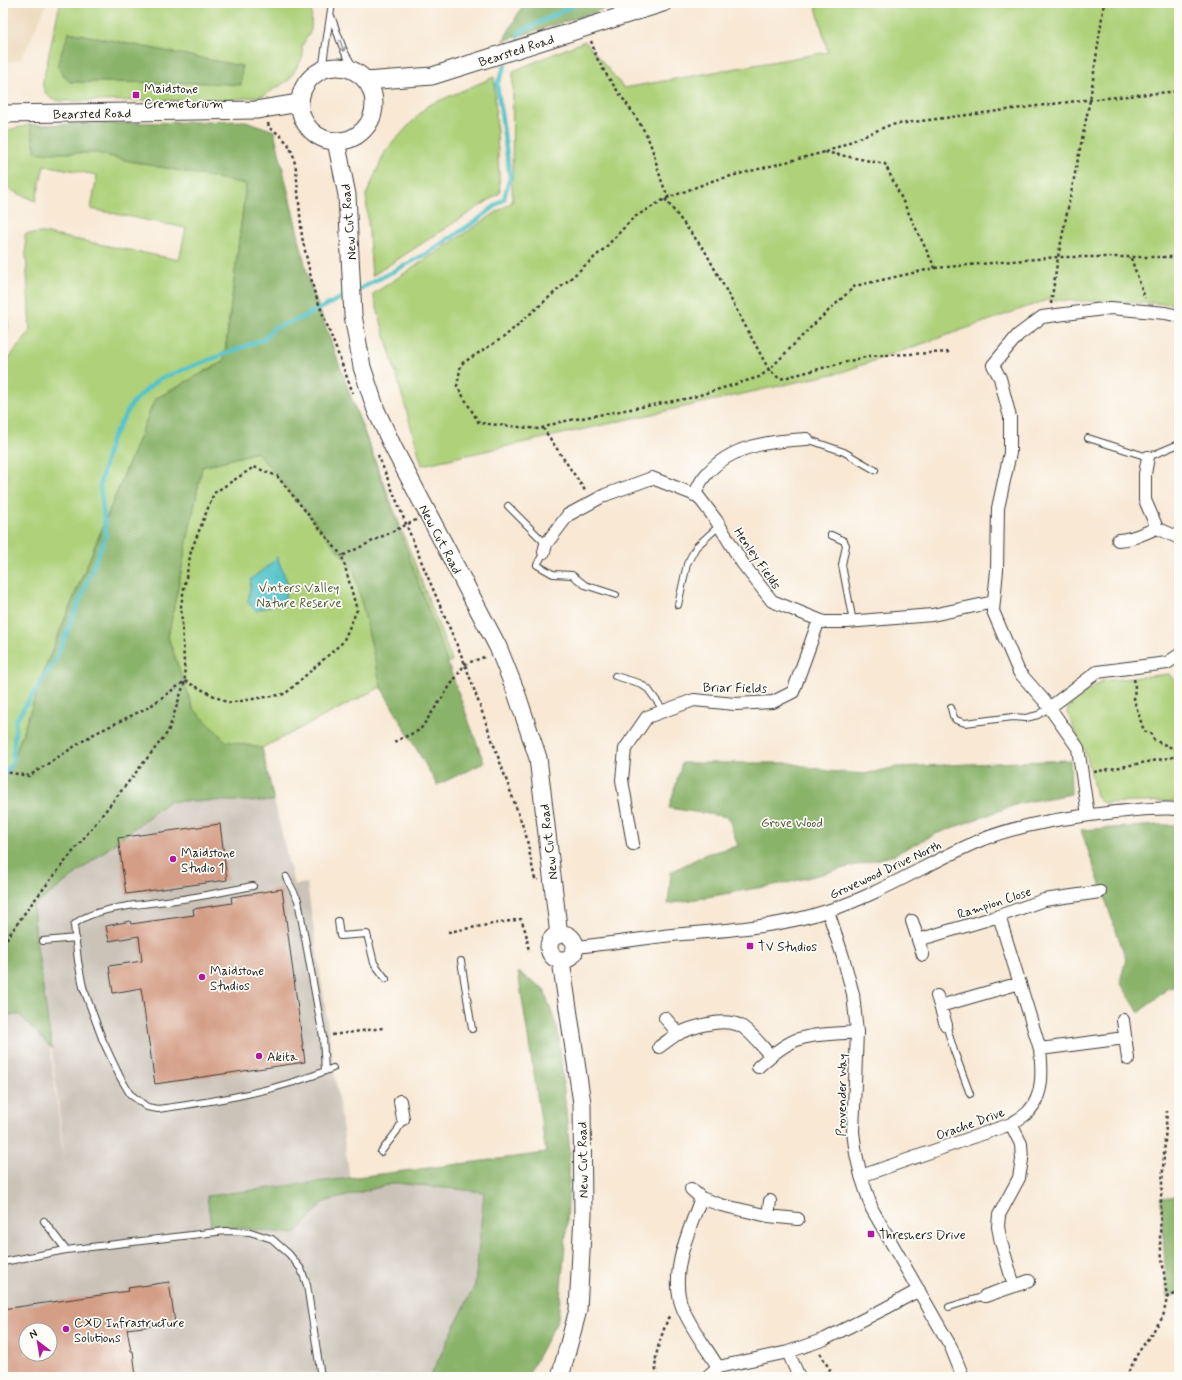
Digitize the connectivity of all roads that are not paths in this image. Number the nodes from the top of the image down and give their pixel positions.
1 (332, 3) edge
2 (663, 3) edge
3 (331, 16) junction
4 (322, 70) junction
5 (362, 77) junction
6 (299, 103) junction
7 (3, 114) edge
8 (336, 141) junction
9 (1179, 316) edge
10 (1088, 438) dead end
11 (807, 439) joint
12 (1179, 444) edge
13 (1148, 457) junction
14 (875, 470) dead end
15 (694, 495) junction
16 (508, 506) dead end
17 (719, 526) junction
18 (1157, 528) junction
19 (831, 535) dead end
20 (1179, 538) edge
21 (1118, 540) dead end
22 (545, 548) junction
23 (616, 595) dead end
24 (994, 602) junction
25 (678, 605) dead end
26 (819, 620) junction
27 (853, 622) junction
28 (1179, 655) edge
29 (615, 676) dead end
30 (951, 708) dead end
31 (1049, 708) junction
32 (664, 711) junction
33 (1179, 809) edge
34 (1088, 815) junction
35 (633, 844) dead end
36 (286, 877) dead end
37 (252, 886) dead end
38 (1100, 892) dead end
39 (828, 911) junction
40 (999, 916) junction
41 (338, 921) dead end
42 (912, 921) dead end
43 (559, 935) junction
44 (76, 938) junction
45 (918, 940) junction
46 (42, 941) dead end
47 (575, 947) junction
48 (923, 955) dead end
49 (461, 961) dead end
50 (561, 961) junction
51 (386, 979) dead end
52 (1020, 983) junction
53 (665, 1018) dead end
54 (1123, 1020) dead end
55 (946, 1025) joint
56 (472, 1029) dead end
57 (857, 1032) junction
58 (679, 1034) junction
59 (1125, 1038) junction
60 (659, 1048) dead end
61 (1040, 1049) junction
62 (770, 1055) junction
63 (1128, 1059) dead end
64 (758, 1066) dead end
65 (333, 1068) dead end
66 (325, 1071) junction
67 (970, 1094) dead end
68 (400, 1101) dead end
69 (403, 1119) joint
70 (1011, 1124) junction
71 (381, 1152) dead end
72 (861, 1176) junction
73 (691, 1189) dead end
74 (701, 1198) junction
75 (770, 1201) dead end
76 (768, 1216) junction
77 (798, 1219) dead end
78 (44, 1221) dead end
79 (66, 1250) junction
80 (3, 1262) edge
81 (1029, 1280) dead end
82 (1014, 1286) junction
83 (919, 1290) junction
84 (985, 1296) joint
85 (949, 1307) dead end
86 (788, 1352) junction
87 (565, 1358) junction
88 (718, 1367) junction
89 (321, 1377) edge
90 (551, 1377) edge
91 (560, 1377) edge
92 (707, 1377) edge
93 (799, 1377) edge
94 (963, 1377) edge

1 - 3 lane
2 - 5 street, Bearsted Road
3 - 4 lane
3 -> 5 lane
4 - 5 street
4 - 6 street
5 - 8 street
6 - 7 street, Bearsted Road
6 - 8 street
8 - 43 street, New Cut Road
9 - 24 street
10 - 13 lane
11 - 14 lane
11 - 15 street
12 - 13 lane
13 - 18 street
15 - 17 street, Henley Fields
15 - 22 street, Henley Fields
16 - 22 lane
17 - 25 lane
17 - 26 street, Henley Fields
18 - 20 street
18 - 21 street
19 - 27 lane
22 - 23 lane
24 - 27 street, Henley Fields
24 - 31 street
26 - 27 street, Henley Fields
26 - 32 street, Briar Fields
28 - 31 street
29 - 32 lane
30 - 31 lane
31 - 34 street
32 - 35 street, Briar Fields
33 - 34 street, Grovewood Drive North
34 - 39 street, Grovewood Drive North
36 - 66 lane
37 - 44 lane
38 - 40 street, Rampion Close
39 - 47 street, Grovewood Drive North
39 - 57 street, Provender Way
40 - 45 street, Rampion Close
40 - 52 street, Orache Drive
41 - 51 lane
42 - 45 street
43 - 47 street
43 - 50 street
44 - 46 lane
44 - 66 lane
45 - 48 street
47 - 50 street
49 - 56 lane
50 - 87 street, New Cut Road
52 - 55 street
52 - 61 street, Orache Drive
53 - 58 street
54 - 59 street
55 - 67 lane
57 - 62 street
57 - 72 street, Provender Way
58 - 60 street
58 - 62 street
59 - 61 street
59 - 63 street
61 - 70 street, Orache Drive
62 - 64 street
65 - 66 lane
68 - 69 street
69 - 71 lane
70 - 72 street, Orache Drive
70 - 82 street
72 - 83 street, Provender Way
73 - 74 street
74 - 76 street
74 - 88 street
75 - 76 street
76 - 77 street
78 - 79 lane
79 - 80 lane
79 - 89 lane
81 - 82 street
82 - 84 street
83 - 86 street
83 - 94 street, Provender Way
84 - 85 lane
86 - 88 street
86 - 93 street
87 - 90 street, New Cut Road
87 - 91 street, New Cut Road
88 - 92 street

